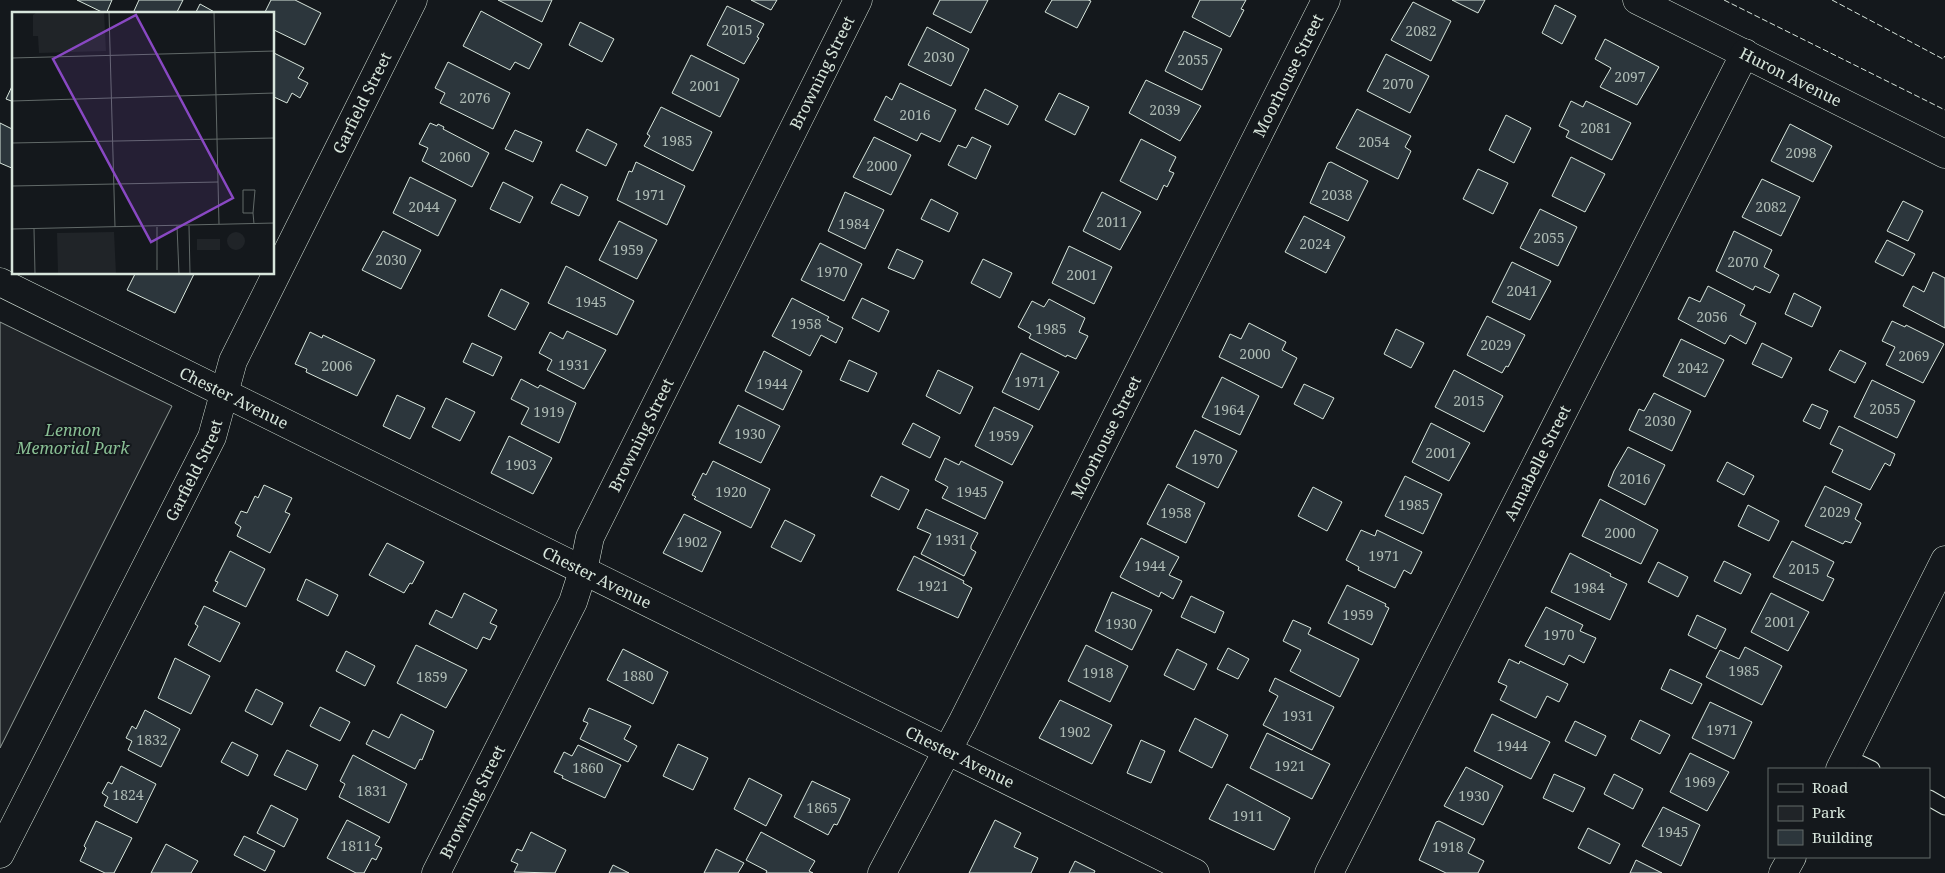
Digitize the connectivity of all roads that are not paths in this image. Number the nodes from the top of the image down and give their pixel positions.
1 (413, 0) edge
2 (858, 0) edge
3 (1326, 0) edge
4 (1637, 0) edge
5 (1745, 53) junction
6 (1945, 154) edge
7 (0, 282) edge
8 (224, 394) junction
9 (1945, 560) edge
10 (583, 571) junction
11 (1938, 589) edge
12 (946, 750) junction
13 (1843, 763) edge
14 (1867, 768) edge
15 (1930, 799) edge
16 (1945, 807) edge
17 (0, 854) edge
18 (1791, 858) edge
19 (436, 873) edge
20 (882, 873) edge
21 (1195, 873) edge
22 (1329, 873) edge
23 (1783, 873) edge

1 - 8 street, Garfield Street
2 - 10 street, Browning Street
3 - 12 street, Moorhouse Street
4 - 5 street, Huron Avenue
5 - 6 street, Huron Avenue
5 - 22 street, Annabelle Street
7 - 8 street, Chester Avenue
8 - 10 street, Chester Avenue
8 - 17 street, Garfield Street
9 - 11 street
10 - 12 street, Chester Avenue
10 - 19 street, Browning Street
11 - 13 street
12 - 20 street, Moorhouse Street
12 - 21 street, Chester Avenue
13 - 14 lane
15 - 16 lane
18 - 23 street

